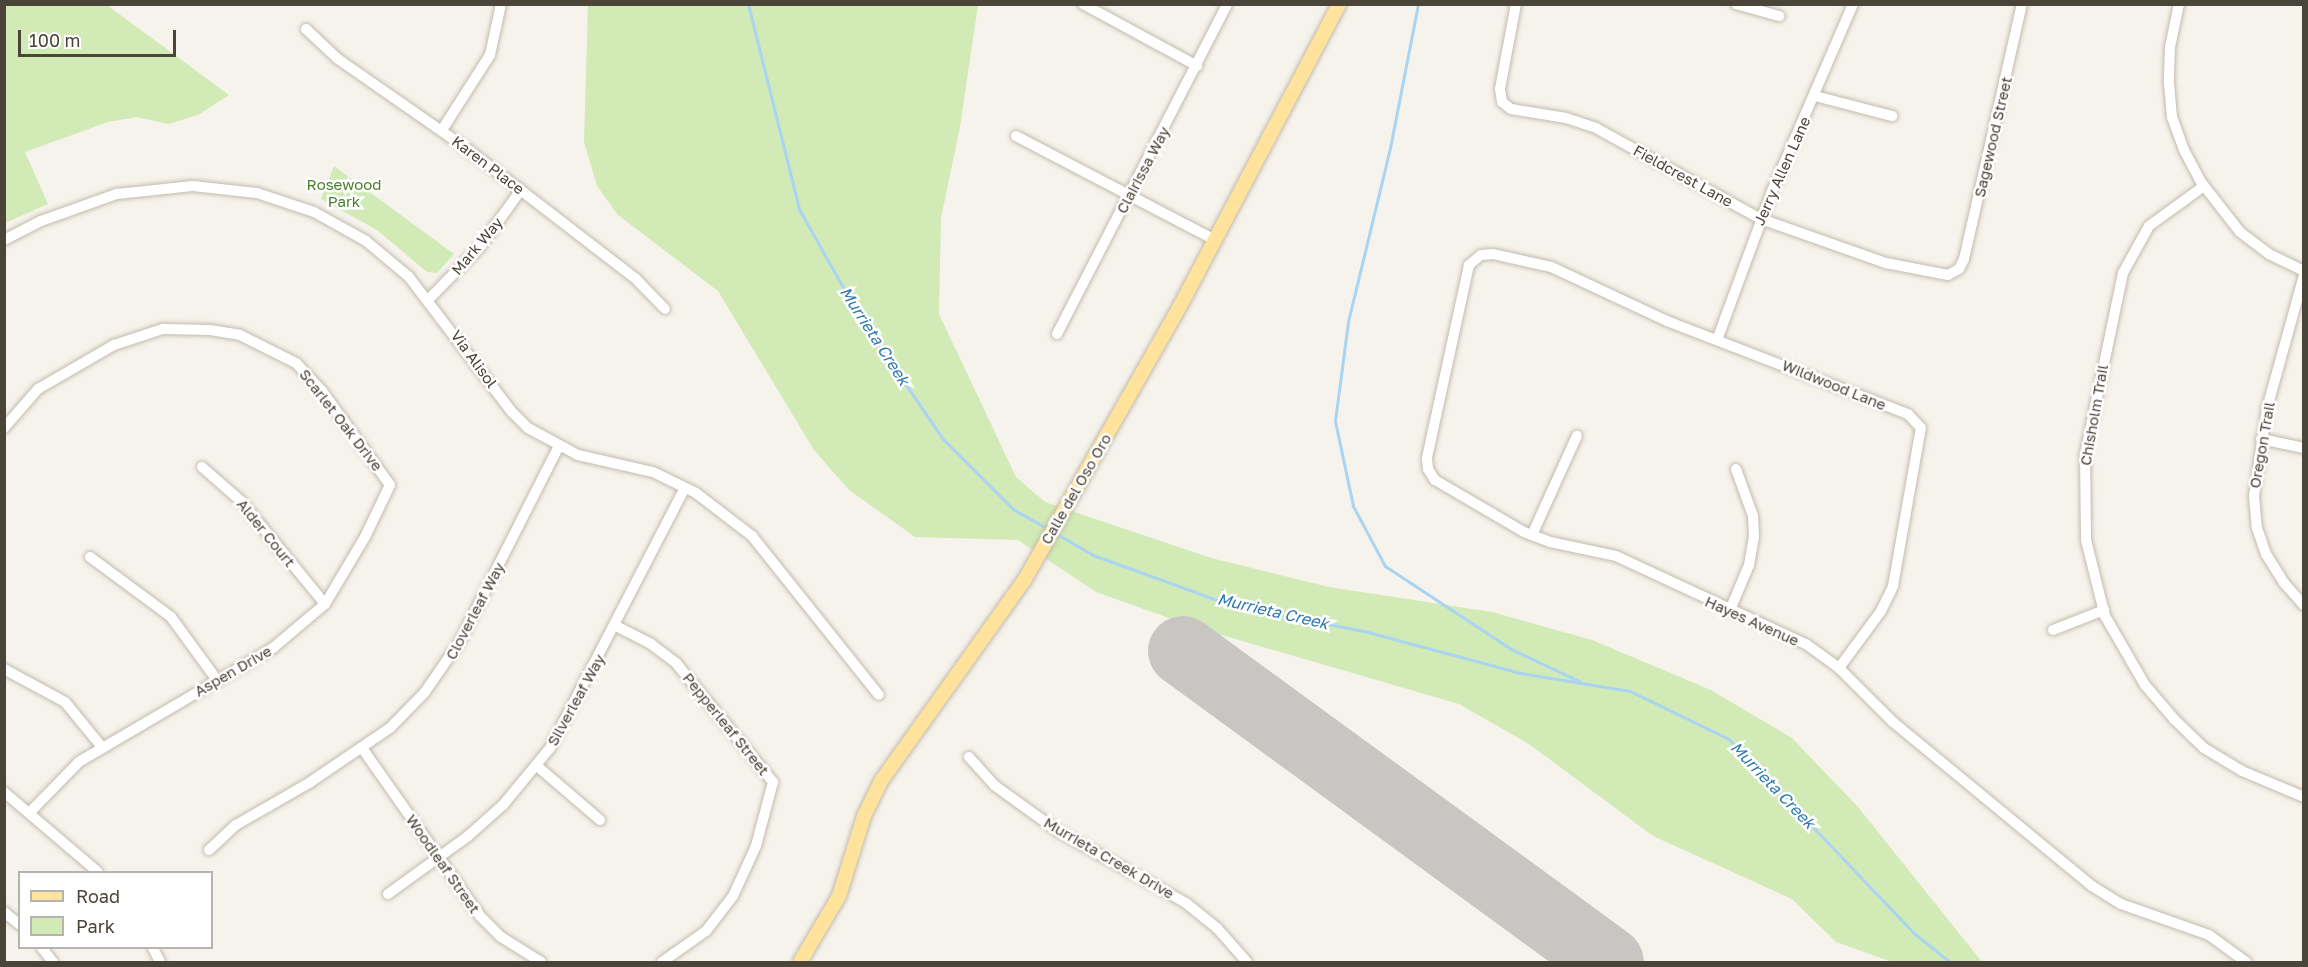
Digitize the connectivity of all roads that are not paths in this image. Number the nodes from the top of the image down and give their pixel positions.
1 (501, 4) edge
2 (1083, 4) edge
3 (1227, 4) edge
4 (1339, 4) edge
5 (1516, 4) edge
6 (1736, 4) edge
7 (1853, 4) edge
8 (2179, 4) edge
9 (2018, 5) edge
10 (1779, 16) dead end
11 (306, 28) dead end
12 (1197, 66) junction
13 (1815, 96) junction
14 (1892, 116) dead end
15 (442, 130) junction
16 (1016, 136) dead end
17 (2204, 186) junction
18 (521, 190) junction
19 (1130, 195) junction
20 (1761, 219) junction
21 (4, 240) edge
22 (1215, 240) junction
23 (1469, 265) joint
24 (1959, 268) joint
25 (2304, 273) edge
26 (429, 299) junction
27 (665, 309) dead end
28 (1057, 334) dead end
29 (1717, 340) junction
30 (4, 428) edge
31 (1577, 436) dead end
32 (2261, 439) junction
33 (559, 446) junction
34 (2304, 448) edge
35 (201, 467) dead end
36 (1736, 469) dead end
37 (390, 485) joint
38 (685, 488) junction
39 (1532, 535) junction
40 (90, 557) dead end
41 (325, 604) junction
42 (2304, 605) edge
43 (1730, 610) junction
44 (2104, 610) junction
45 (616, 626) junction
46 (2053, 630) dead end
47 (1839, 668) junction
48 (4, 669) edge
49 (217, 680) junction
50 (879, 695) dead end
51 (102, 747) junction
52 (362, 748) junction
53 (969, 757) dead end
54 (537, 766) junction
55 (4, 792) edge
56 (2304, 797) edge
57 (29, 813) junction
58 (600, 820) dead end
59 (208, 850) dead end
60 (439, 858) junction
61 (96, 871) edge
62 (388, 894) dead end
63 (4, 912) edge
64 (18, 923) edge
65 (43, 949) edge
66 (153, 949) edge
67 (53, 963) edge
68 (160, 963) edge
69 (541, 963) edge
70 (662, 963) edge
71 (800, 963) edge
72 (1246, 963) edge
73 (2246, 963) edge

1 - 15 street
2 - 12 street
3 - 12 street, Clairissa Way
4 - 22 main road, Calle del Oso Oro
5 - 20 street, Fieldcrest Lane
6 - 10 street
7 - 13 street, Jerry Allen Lane
8 - 17 street
9 - 24 street, Sagewood Street
11 - 15 street, Karen Place
12 - 19 street, Clairissa Way
13 - 14 street
13 - 20 street, Jerry Allen Lane
15 - 18 street, Karen Place
16 - 19 street
17 - 25 street
17 - 44 street, Chisholm Trail
18 - 26 street, Mark Way
18 - 27 street, Karen Place
19 - 22 street
19 - 28 street, Clairissa Way
20 - 24 street, Fieldcrest Lane
20 - 29 street, Jerry Allen Lane
21 - 26 street, Via Alisol
22 - 71 main road, Calle del Oso Oro
23 - 29 street, Wildwood Lane
23 - 39 street, Hayes Avenue
25 - 32 street, Oregon Trail
26 - 33 street, Via Alisol
29 - 47 street, Wildwood Lane
30 - 37 street, Scarlet Oak Drive
31 - 39 street
32 - 34 street
32 - 42 street, Oregon Trail
33 - 38 street, Via Alisol
33 - 52 street, Cloverleaf Way
35 - 41 street, Alder Court
36 - 43 street
37 - 41 street, Aspen Drive
38 - 45 street, Silverleaf Way
38 - 50 street, Via Alisol
39 - 43 street, Hayes Avenue
40 - 49 street
41 - 49 street, Aspen Drive
43 - 47 street, Hayes Avenue
44 - 46 street
44 - 56 street, Chisholm Trail
45 - 54 street, Silverleaf Way
45 - 70 street, Pepperleaf Street
47 - 73 street, Hayes Avenue
48 - 51 street
49 - 51 street, Aspen Drive
51 - 57 street, Aspen Drive
52 - 59 street, Cloverleaf Way
52 - 60 street, Woodleaf Street
53 - 72 street, Murrieta Creek Drive
54 - 58 street
54 - 60 street, Silverleaf Way
55 - 57 street
57 - 61 street
60 - 62 street, Silverleaf Way
60 - 69 street, Woodleaf Street
63 - 64 street
65 - 67 street
66 - 68 street

